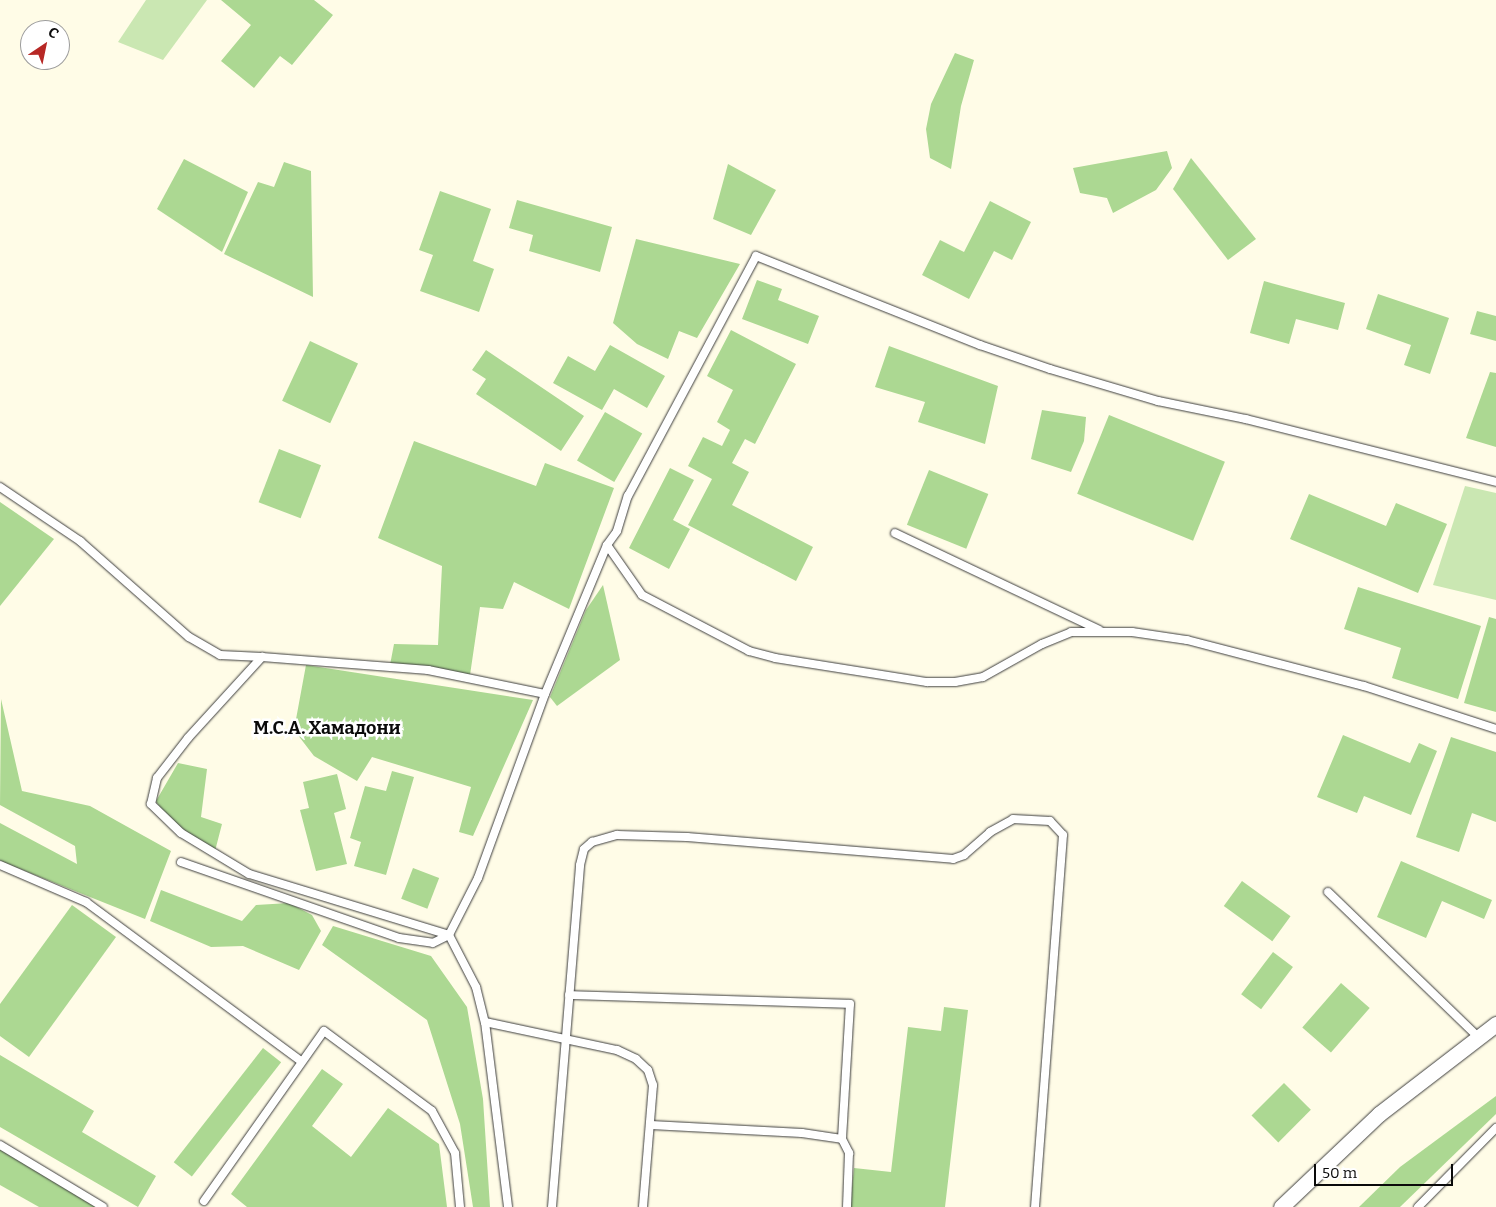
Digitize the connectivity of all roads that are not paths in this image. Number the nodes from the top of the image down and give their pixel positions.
1 (1496, 482) edge
2 (0, 487) edge
3 (895, 533) dead end
4 (607, 544) junction
5 (1100, 631) junction
6 (262, 657) junction
7 (545, 694) junction
8 (1496, 729) edge
9 (181, 862) dead end
10 (0, 865) edge
11 (1328, 892) dead end
12 (449, 935) junction
13 (570, 995) junction
14 (485, 1022) junction
15 (1496, 1024) edge
16 (564, 1037) junction
17 (1479, 1038) junction
18 (302, 1061) junction
19 (651, 1125) junction
20 (1496, 1128) edge
21 (842, 1139) junction
22 (0, 1145) edge
23 (204, 1201) dead end
24 (103, 1207) edge
25 (460, 1207) edge
26 (508, 1207) edge
27 (552, 1207) edge
28 (643, 1207) edge
29 (847, 1207) edge
30 (1035, 1207) edge
31 (1281, 1207) edge
32 (1418, 1207) edge

1 - 4 lane
2 - 6 lane
3 - 5 lane
4 - 5 lane
4 - 7 lane
5 - 8 lane
6 - 7 lane
6 - 12 lane
7 - 12 lane
9 - 12 lane
10 - 18 lane
11 - 17 lane
12 - 14 lane
13 - 16 lane
13 - 21 lane
13 - 30 lane
14 - 16 lane
14 - 26 lane
15 - 17 street
16 - 19 lane
16 - 27 lane
17 - 31 street
18 - 23 lane
18 - 25 lane
19 - 21 lane
19 - 28 lane
20 - 32 lane
21 - 29 lane
22 - 24 lane

